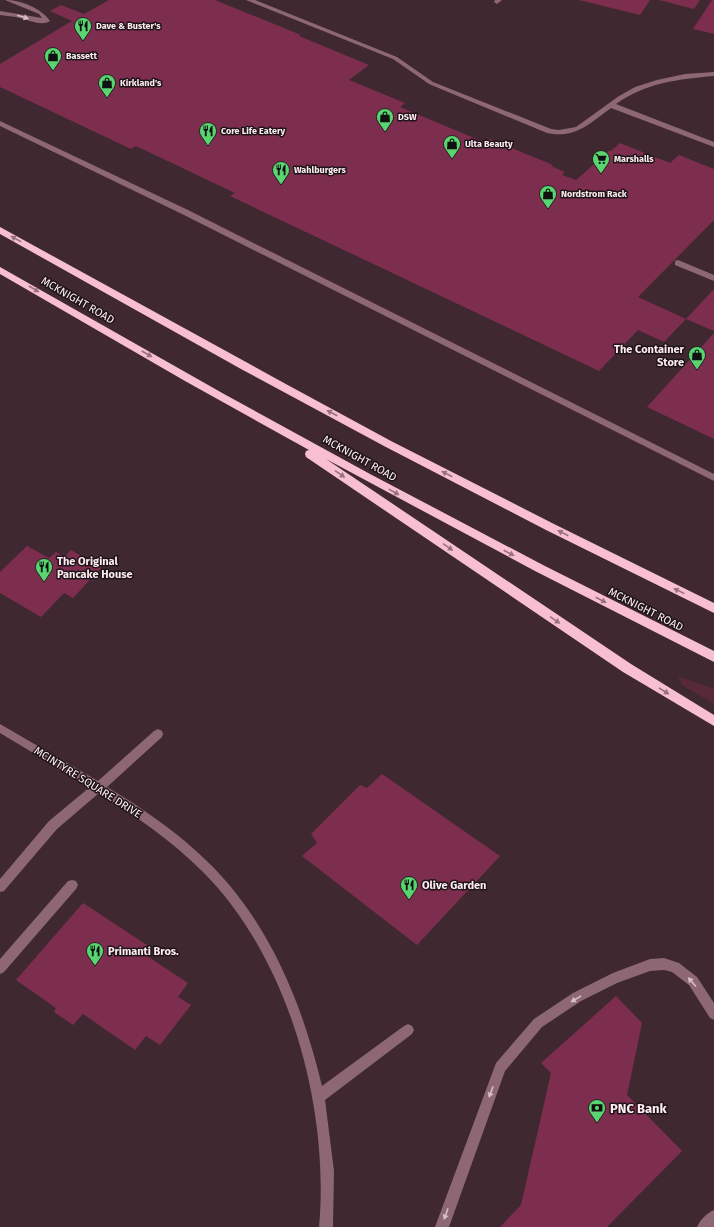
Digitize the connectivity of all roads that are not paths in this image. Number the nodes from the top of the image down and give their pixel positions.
1 (8, 0) edge
2 (249, 0) edge
3 (0, 13) edge
4 (714, 74) edge
5 (611, 105) junction
6 (0, 123) edge
7 (714, 145) edge
8 (0, 230) edge
9 (678, 263) dead end
10 (0, 270) edge
11 (714, 278) edge
12 (250, 413) junction
13 (714, 478) edge
14 (714, 608) edge
15 (714, 657) edge
16 (714, 722) edge
17 (0, 728) edge
18 (158, 734) dead end
19 (98, 786) junction
20 (72, 885) dead end
21 (0, 887) edge
22 (0, 968) edge
23 (714, 1014) edge
24 (408, 1030) dead end
25 (319, 1096) junction
26 (714, 1217) edge
27 (326, 1227) edge
28 (442, 1227) edge
29 (704, 1227) edge

3 -> 1 street
2 - 5 street
4 - 5 street
5 - 7 street
6 - 13 street
14 -> 8 highway, MCKNIGHT ROAD
9 - 11 street
10 -> 12 highway, MCKNIGHT ROAD
12 -> 15 highway, MCKNIGHT ROAD
12 -> 16 highway
17 - 19 street, MCINTYRE SQUARE DRIVE
18 - 19 street
19 - 21 street
19 - 25 street, MCINTYRE SQUARE DRIVE
20 - 22 street
23 -> 28 street
24 - 25 street
25 - 27 street, MCINTYRE SQUARE DRIVE
26 - 29 street

